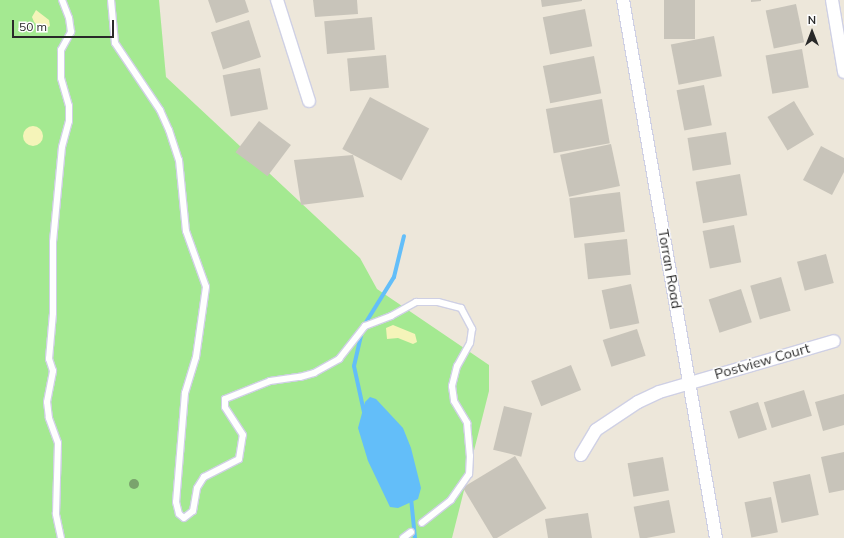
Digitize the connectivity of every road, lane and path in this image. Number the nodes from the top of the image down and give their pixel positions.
1 (62, 0) edge
2 (111, 0) edge
3 (277, 0) edge
4 (623, 0) edge
5 (832, 0) edge
6 (844, 72) edge
7 (309, 101) dead end
8 (834, 341) dead end
9 (689, 382) junction
10 (581, 455) dead end
11 (422, 523) dead end
12 (411, 532) dead end
13 (61, 538) edge
14 (403, 538) edge
15 (716, 538) edge

1 - 13 lane
2 - 11 lane
3 - 7 street
4 - 9 street, Torran Road
5 - 6 street
8 - 9 street, Postview Court
9 - 10 street, Postview Court
9 - 15 street, Torran Road
12 - 14 lane

